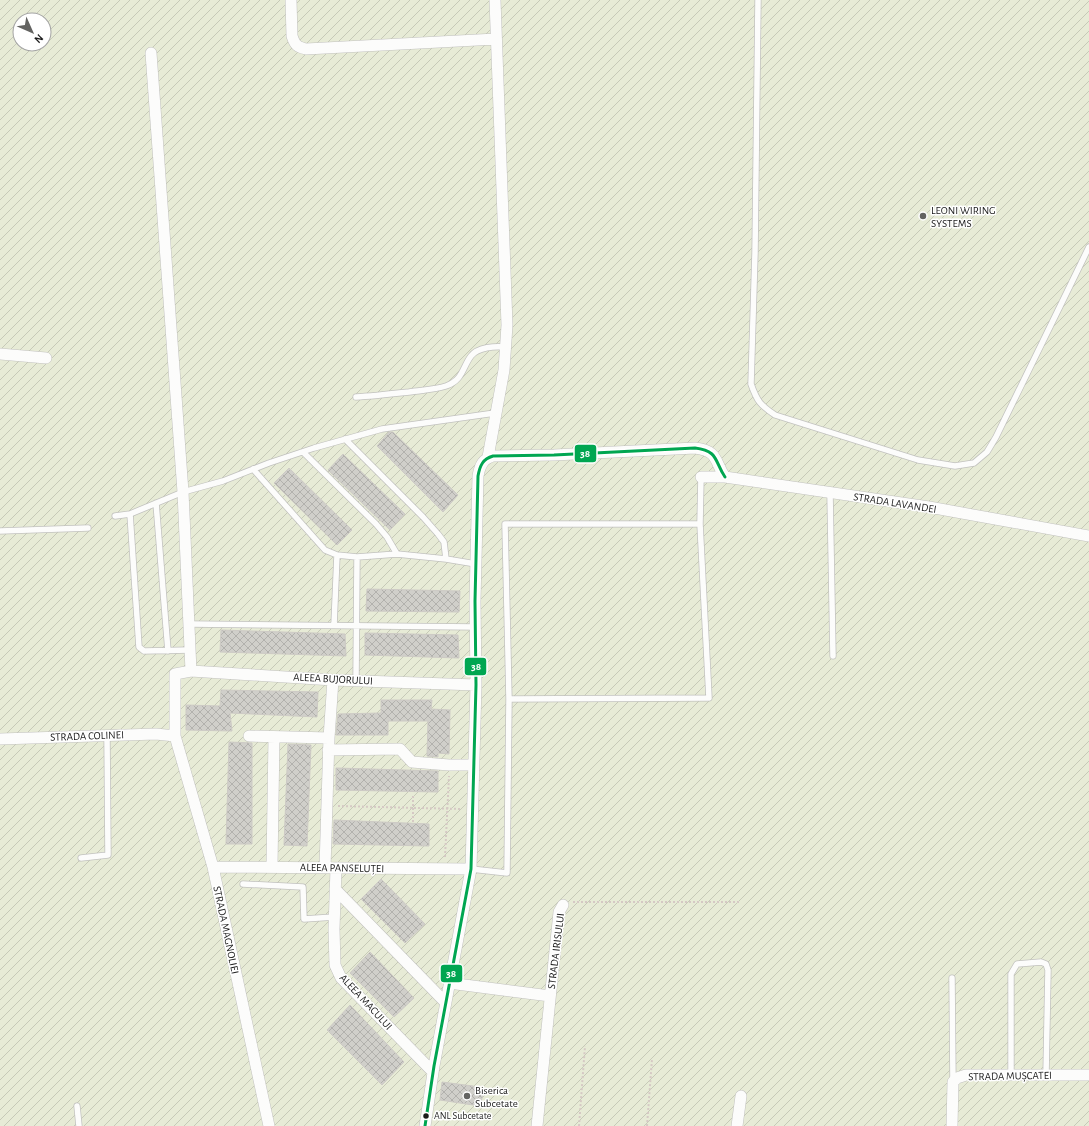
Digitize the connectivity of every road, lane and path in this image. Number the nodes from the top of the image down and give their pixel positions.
1 (291, 0) edge
2 (494, 0) edge
3 (758, 0) edge
4 (496, 39) junction
5 (151, 53) dead end
6 (1089, 246) edge
7 (505, 347) junction
8 (0, 354) edge
9 (46, 358) dead end
10 (356, 396) dead end
11 (495, 413) junction
12 (345, 439) junction
13 (303, 452) junction
14 (488, 457) junction
15 (253, 469) junction
16 (701, 477) joint
17 (724, 477) junction
18 (183, 492) junction
19 (830, 493) junction
20 (156, 503) junction
21 (130, 514) junction
22 (115, 516) dead end
23 (700, 524) junction
24 (88, 528) dead end
25 (0, 531) edge
26 (1089, 536) edge
27 (397, 554) junction
28 (336, 555) junction
29 (357, 557) junction
30 (446, 559) junction
31 (476, 564) junction
32 (189, 624) junction
33 (334, 625) junction
34 (356, 626) junction
35 (475, 626) junction
36 (190, 650) junction
37 (168, 652) junction
38 (833, 656) dead end
39 (191, 671) junction
40 (333, 680) junction
41 (356, 680) junction
42 (476, 685) junction
43 (508, 699) junction
44 (106, 736) junction
45 (175, 736) junction
46 (249, 736) dead end
47 (274, 737) junction
48 (329, 738) junction
49 (0, 739) edge
50 (328, 750) junction
51 (449, 765) junction
52 (473, 765) junction
53 (413, 796) dead end
54 (327, 805) junction
55 (414, 808) junction
56 (447, 809) junction
57 (472, 810) junction
58 (414, 822) dead end
59 (81, 858) dead end
60 (212, 867) junction
61 (272, 867) junction
62 (331, 868) junction
63 (444, 869) junction
64 (471, 869) junction
65 (243, 884) dead end
66 (335, 889) junction
67 (740, 902) dead end
68 (563, 905) joint
69 (334, 917) junction
70 (952, 978) dead end
71 (449, 983) junction
72 (550, 996) junction
73 (446, 1003) junction
74 (585, 1046) dead end
75 (652, 1059) dead end
76 (433, 1072) junction
77 (1011, 1075) junction
78 (1046, 1075) junction
79 (1089, 1075) edge
80 (953, 1082) junction
81 (741, 1096) dead end
82 (77, 1106) dead end
83 (79, 1126) edge
84 (269, 1126) edge
85 (425, 1126) edge
86 (537, 1126) edge
87 (579, 1126) edge
88 (647, 1126) edge
89 (737, 1126) edge
90 (952, 1126) edge

1 - 4 street
2 - 4 street
3 - 6 lane
4 - 7 street
5 - 18 street
7 - 10 lane
7 - 11 street
8 - 9 street
11 - 12 lane
11 - 14 street
12 - 13 lane
12 - 30 lane
13 - 15 lane
13 - 27 lane
14 - 17 street
14 - 31 street
15 - 18 lane
15 - 28 lane
16 - 17 street, STRADA LAVANDEI
16 - 23 lane
17 - 19 street, STRADA LAVANDEI
18 - 20 lane
18 - 32 street
19 - 26 street, STRADA LAVANDEI
19 - 38 lane
20 - 21 lane
20 - 37 lane
21 - 22 lane
21 - 37 lane
23 - 43 lane
23 - 43 lane
24 - 25 lane
27 - 29 lane
27 - 30 lane
28 - 29 lane
28 - 33 lane
29 - 34 lane
30 - 31 lane
31 - 35 street
32 - 33 lane
32 - 36 street
33 - 34 lane
34 - 35 lane
34 - 41 lane
35 - 42 street
36 - 37 lane
36 - 39 street
39 - 40 street, ALEEA BUJORULUI
39 - 45 street, STRADA MAGNOLIEI
40 - 41 street, ALEEA BUJORULUI
40 - 48 street, ALEEA MACULUI
41 - 42 street, ALEEA BUJORULUI
42 - 52 street
43 - 64 lane
44 - 45 street, STRADA COLINEI
44 - 49 street, STRADA COLINEI
44 - 59 lane
45 - 60 street, STRADA MAGNOLIEI
46 - 47 street
47 - 48 street
47 - 61 street
48 - 50 street, ALEEA MACULUI
50 - 51 street
50 - 54 street, ALEEA MACULUI
51 - 52 street
51 - 56 path
52 - 57 street
53 - 55 path
54 - 55 path
54 - 62 street, ALEEA MACULUI
55 - 56 path
55 - 58 path
56 - 57 path
56 - 63 path
57 - 64 street
60 - 61 street, ALEEA PANSELUȚEI
60 - 84 street, STRADA MAGNOLIEI
61 - 62 street, ALEEA PANSELUȚEI
62 - 63 street, ALEEA PANSELUȚEI
62 - 66 street, ALEEA MACULUI
63 - 64 street, ALEEA PANSELUȚEI
64 - 71 street
65 - 69 lane
66 - 69 street, ALEEA MACULUI
66 - 73 street
67 - 68 path, STRADA IRISULUI
68 - 72 street, STRADA IRISULUI
69 - 76 street, ALEEA MACULUI
70 - 80 lane
71 - 72 street
71 - 73 street
72 - 86 street, STRADA IRISULUI
73 - 76 street
74 - 87 path
75 - 88 path
76 - 85 street
77 - 78 street, STRADA MUȘCATEI
77 - 78 lane
77 - 80 street, STRADA MUȘCATEI
78 - 79 street, STRADA MUȘCATEI
80 - 90 street, STRADA MUȘCATEI
81 - 89 street
82 - 83 lane

